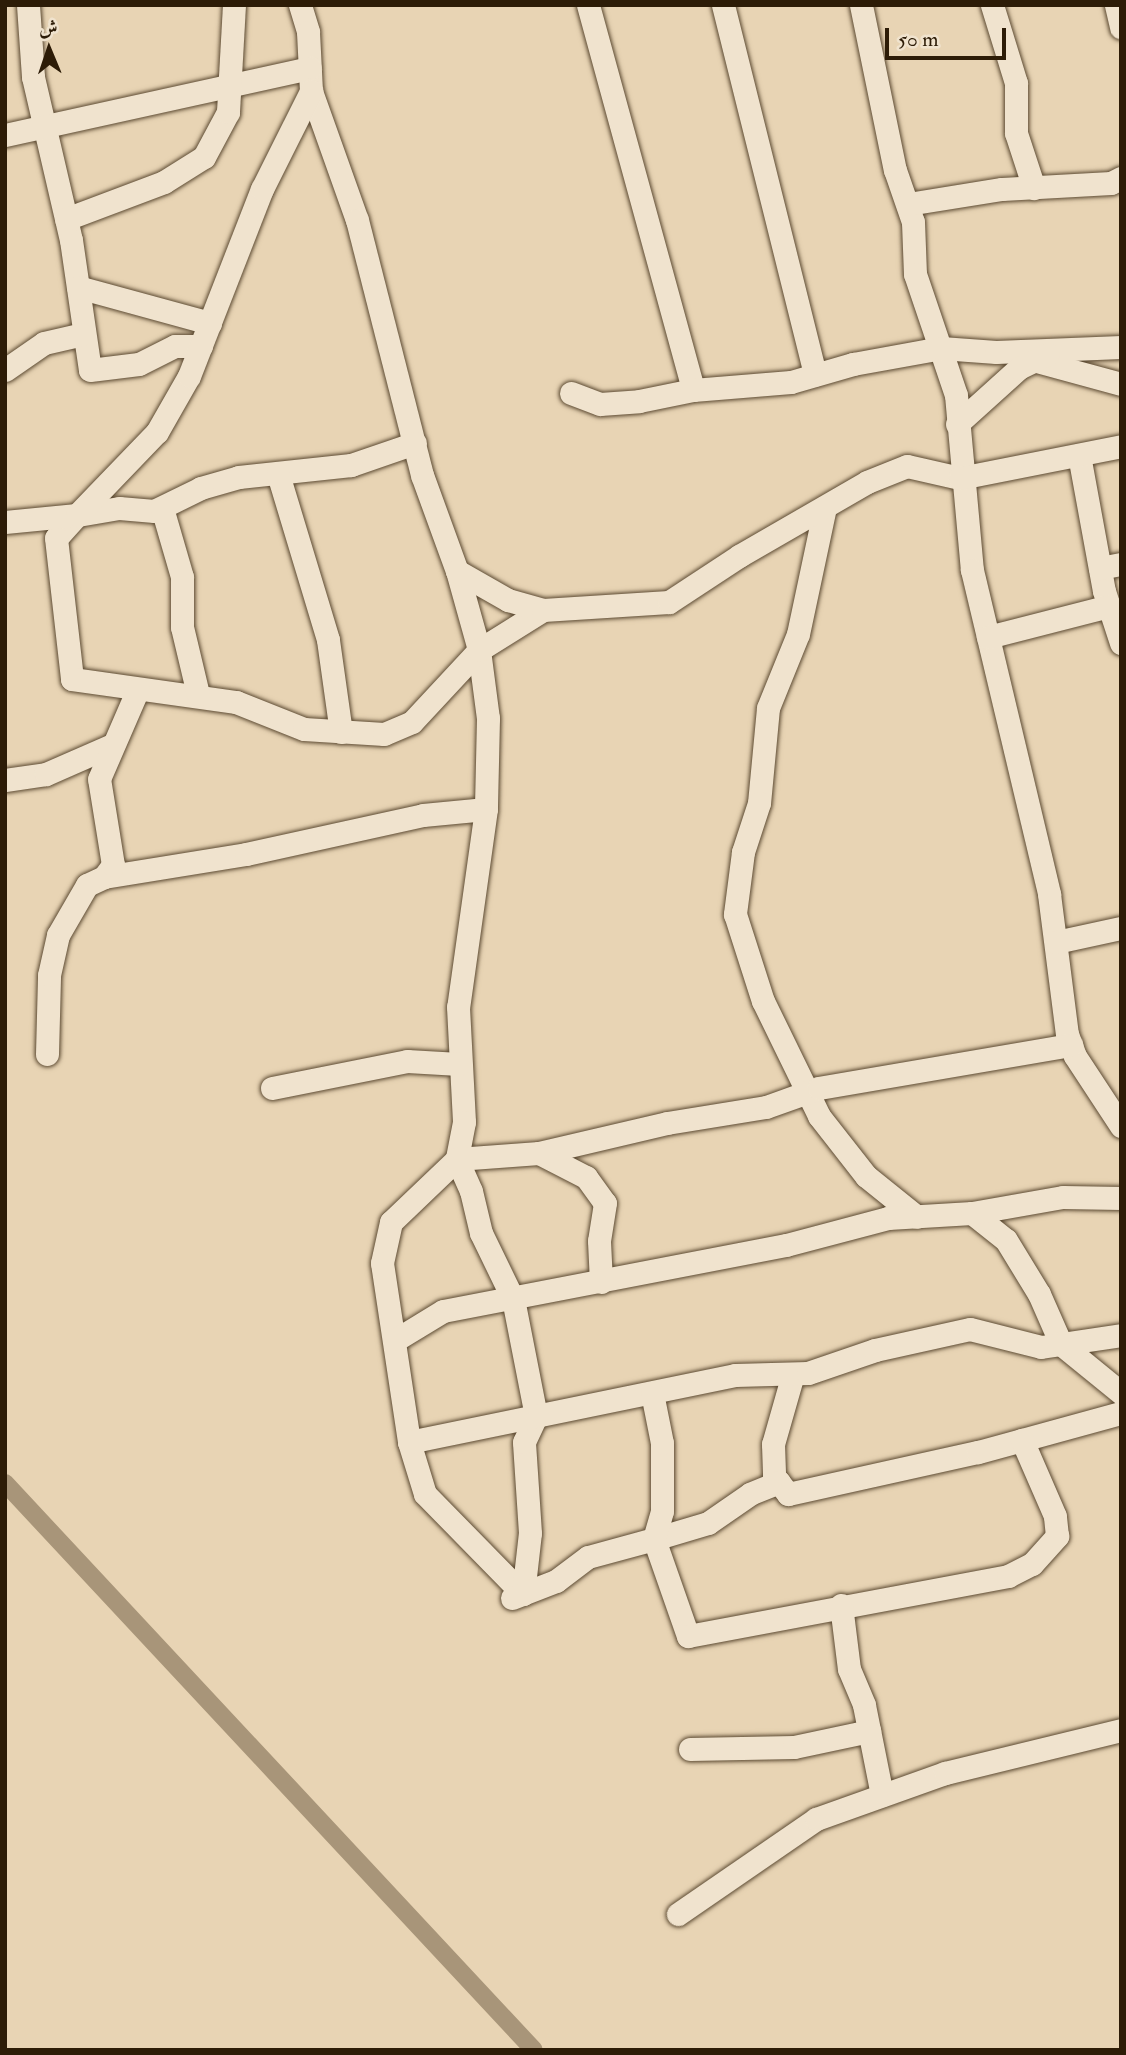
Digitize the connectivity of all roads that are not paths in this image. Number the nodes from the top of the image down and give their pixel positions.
1 (28, 5) edge
2 (234, 5) edge
3 (300, 5) edge
4 (589, 5) edge
5 (723, 5) edge
6 (860, 5) edge
7 (992, 5) edge
8 (1116, 5) edge
9 (1121, 27) edge
10 (310, 68) junction
11 (228, 86) junction
12 (311, 91) junction
13 (44, 127) junction
14 (5, 135) edge
15 (1121, 178) edge
16 (1034, 188) junction
17 (908, 204) junction
18 (66, 219) junction
19 (78, 287) junction
20 (210, 323) junction
21 (82, 334) junction
22 (201, 346) junction
23 (1121, 347) edge
24 (941, 348) junction
25 (1044, 356) junction
26 (5, 370) edge
27 (815, 375) junction
28 (1121, 384) edge
29 (692, 390) junction
30 (571, 393) dead end
31 (957, 424) junction
32 (415, 443) junction
33 (1121, 446) edge
34 (1079, 455) junction
35 (278, 474) junction
36 (960, 478) junction
37 (825, 507) junction
38 (162, 508) junction
39 (77, 515) junction
40 (5, 523) edge
41 (1110, 566) edge
42 (457, 570) junction
43 (543, 610) junction
44 (1117, 626) edge
45 (988, 637) junction
46 (479, 650) junction
47 (138, 689) junction
48 (198, 694) junction
49 (341, 732) junction
50 (112, 745) junction
51 (5, 780) edge
52 (486, 809) junction
53 (104, 877) junction
54 (1121, 928) edge
55 (1056, 942) junction
56 (1071, 1045) junction
57 (47, 1054) dead end
58 (459, 1064) junction
59 (272, 1088) dead end
60 (805, 1093) junction
61 (1121, 1126) edge
62 (539, 1153) junction
63 (457, 1159) junction
64 (1121, 1198) edge
65 (972, 1213) junction
66 (918, 1217) junction
67 (601, 1282) junction
68 (513, 1299) junction
69 (1121, 1335) edge
70 (397, 1339) junction
71 (1061, 1344) junction
72 (793, 1374) junction
73 (652, 1393) junction
74 (1121, 1393) edge
75 (1121, 1413) edge
76 (536, 1416) junction
77 (1023, 1440) junction
78 (409, 1442) junction
79 (779, 1482) junction
80 (654, 1539) junction
81 (517, 1596) junction
82 (841, 1605) junction
83 (1121, 1730) edge
84 (869, 1731) junction
85 (690, 1749) dead end
86 (882, 1795) junction
87 (678, 1914) dead end

1 - 13 street
2 - 11 street
3 - 10 street
4 - 29 street
5 - 27 street
6 - 17 street
7 - 16 street
8 - 9 street
10 - 11 street
10 - 12 street
11 - 13 street
11 - 18 street
12 - 20 street
12 - 32 street
13 - 14 street
13 - 18 street
15 - 16 street
16 - 17 street
17 - 24 street
18 - 19 street
19 - 20 street
19 - 21 street
20 - 22 street
21 - 22 street
21 - 26 street
22 - 39 street
23 - 25 street
24 - 25 street
24 - 27 street
24 - 31 street
25 - 28 street
25 - 31 street
27 - 29 street
29 - 30 street
31 - 36 street
32 - 35 street
32 - 42 street
33 - 34 street
34 - 36 street
34 - 41 street
35 - 38 street
35 - 49 street
36 - 37 street
36 - 45 street
37 - 43 street
37 - 60 street
38 - 39 street
38 - 48 street
39 - 40 street
39 - 47 street
41 - 44 street
42 - 43 street
42 - 46 street
43 - 46 street
44 - 45 street
45 - 55 street
46 - 49 street
46 - 52 street
47 - 48 street
47 - 50 street
48 - 49 street
50 - 51 street
50 - 53 street
52 - 53 street
52 - 58 street
53 - 57 street
54 - 55 street
55 - 56 street
56 - 60 street
56 - 61 street
58 - 59 street
58 - 63 street
60 - 62 street
60 - 66 street
62 - 63 street
62 - 67 street
63 - 68 street
63 - 70 street
64 - 65 street
65 - 66 street
65 - 71 street
66 - 67 street
67 - 68 street
68 - 70 street
68 - 76 street
69 - 71 street
70 - 78 street
71 - 72 street
71 - 74 street
72 - 73 street
72 - 79 street
73 - 76 street
73 - 80 street
75 - 77 street
76 - 78 street
76 - 81 street
77 - 79 street
77 - 82 street
78 - 81 street
79 - 80 street
80 - 81 street
80 - 82 street
82 - 84 street
83 - 86 street
84 - 85 street
84 - 86 street
86 - 87 street

